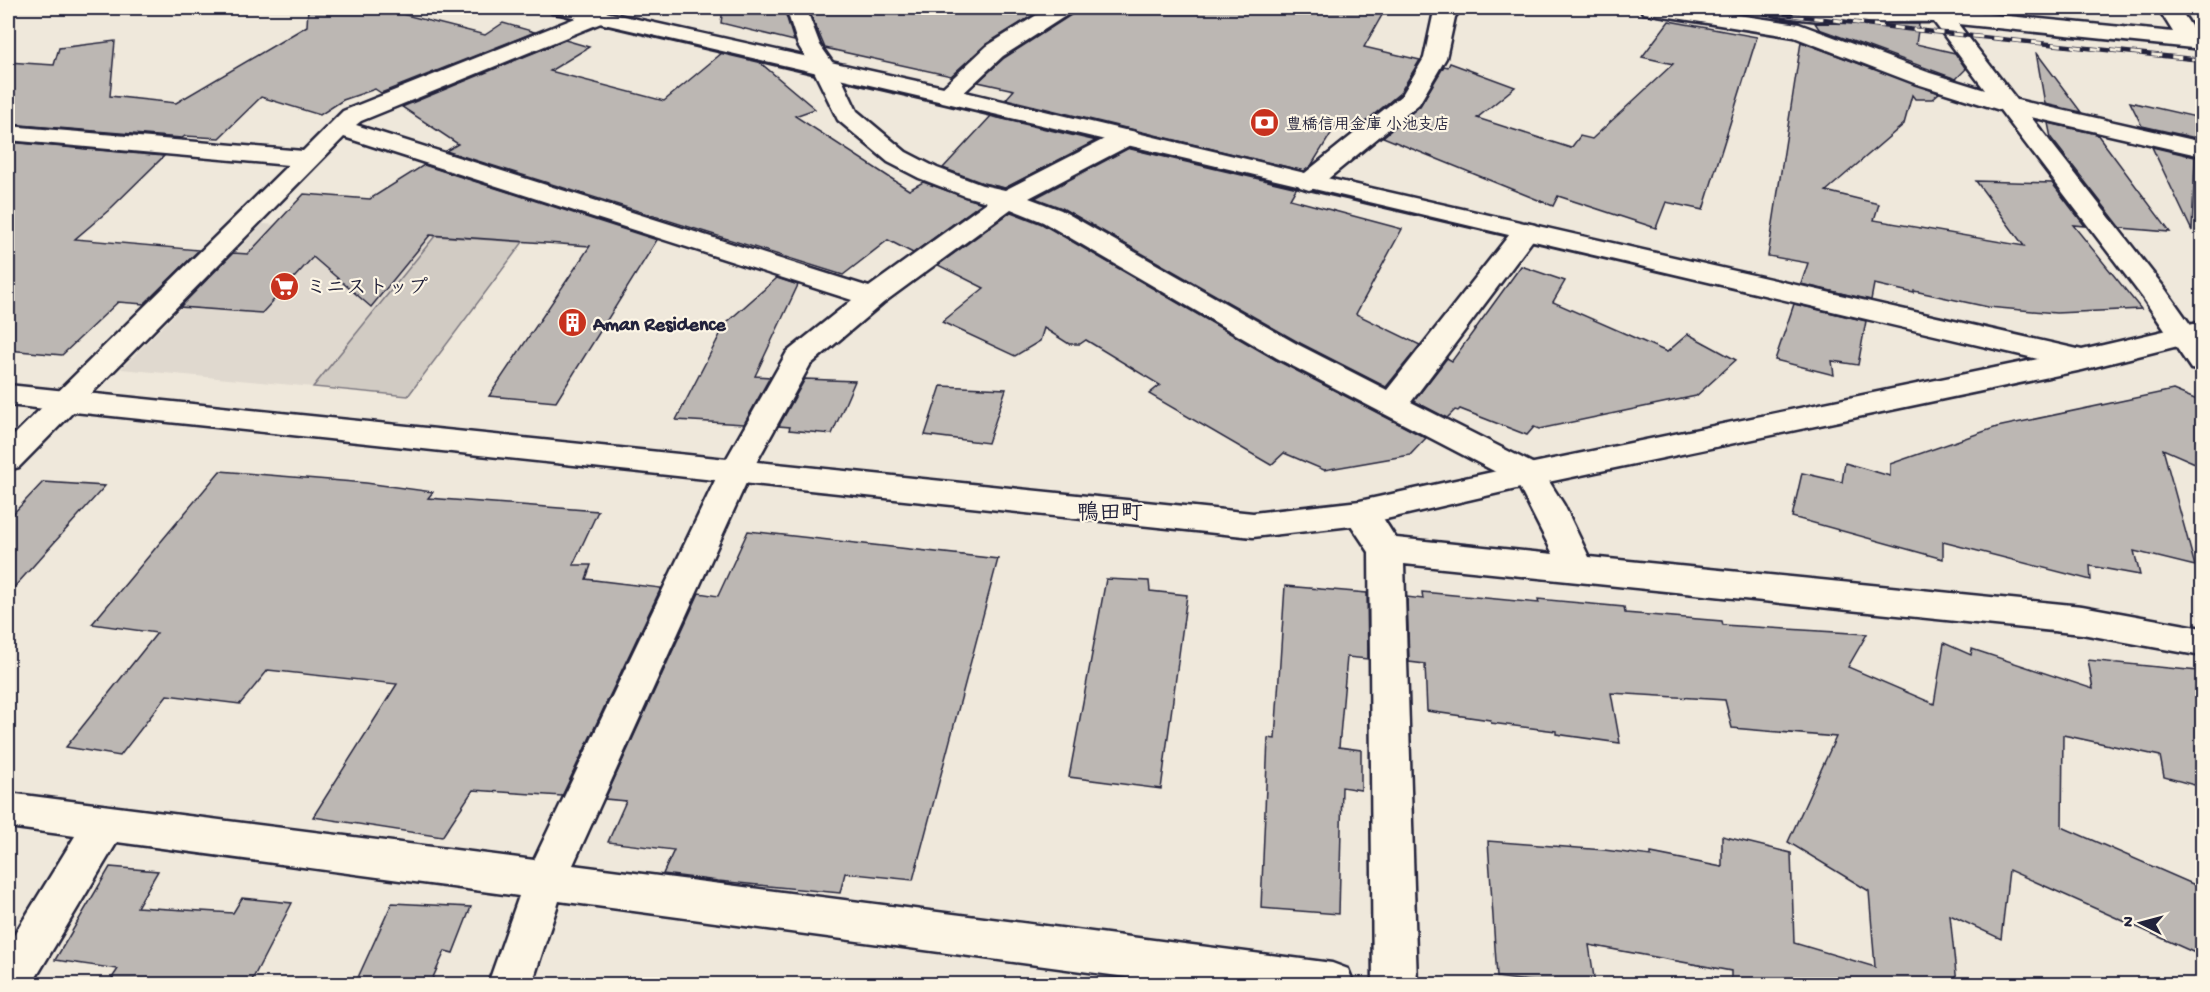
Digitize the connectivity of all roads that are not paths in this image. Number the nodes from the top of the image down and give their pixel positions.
1 (560, 8) edge
2 (794, 8) edge
3 (1062, 8) edge
4 (1451, 8) edge
5 (1651, 8) edge
6 (1773, 8) edge
7 (2169, 8) edge
8 (1937, 12) edge
9 (598, 16) junction
10 (2196, 42) edge
11 (825, 69) junction
12 (948, 95) junction
13 (2009, 105) junction
14 (340, 128) junction
15 (8, 133) edge
16 (1127, 137) junction
17 (2202, 149) edge
18 (307, 159) junction
19 (1309, 182) junction
20 (1009, 199) junction
21 (1526, 231) junction
22 (873, 297) junction
23 (2193, 333) edge
24 (2082, 360) junction
25 (2202, 362) edge
26 (8, 395) edge
27 (65, 401) junction
28 (1392, 405) junction
29 (8, 459) edge
30 (735, 472) junction
31 (1529, 476) junction
32 (1360, 513) junction
33 (1386, 550) junction
34 (1577, 569) junction
35 (2202, 642) edge
36 (8, 810) edge
37 (106, 823) junction
38 (545, 881) junction
39 (8, 984) edge
40 (510, 984) edge
41 (1332, 984) edge
42 (1395, 984) edge

1 - 9 street
2 - 11 street
3 - 12 street
4 - 19 street
5 - 13 street
6 - 8 street
7 - 10 street
8 - 10 street
8 - 13 street
9 - 11 street
9 - 14 street
11 - 12 street
11 - 20 street
12 - 16 street
13 - 17 street
13 - 23 street
14 - 18 street
14 - 22 street
15 - 18 street
16 - 19 street
16 - 20 street
18 - 27 street
19 - 21 street
20 - 22 street
20 - 28 street
21 - 24 street
21 - 28 street
22 - 30 street
23 - 24 street
23 - 25 street
24 - 31 street
26 - 27 street
27 - 29 street
27 - 30 street
28 - 31 street
30 - 32 street
30 - 38 street
31 - 32 street
31 - 34 street
32 - 33 street
33 - 34 street
33 - 42 street
34 - 35 street
36 - 37 street
37 - 38 street
37 - 39 street
38 - 40 street
38 - 41 street

